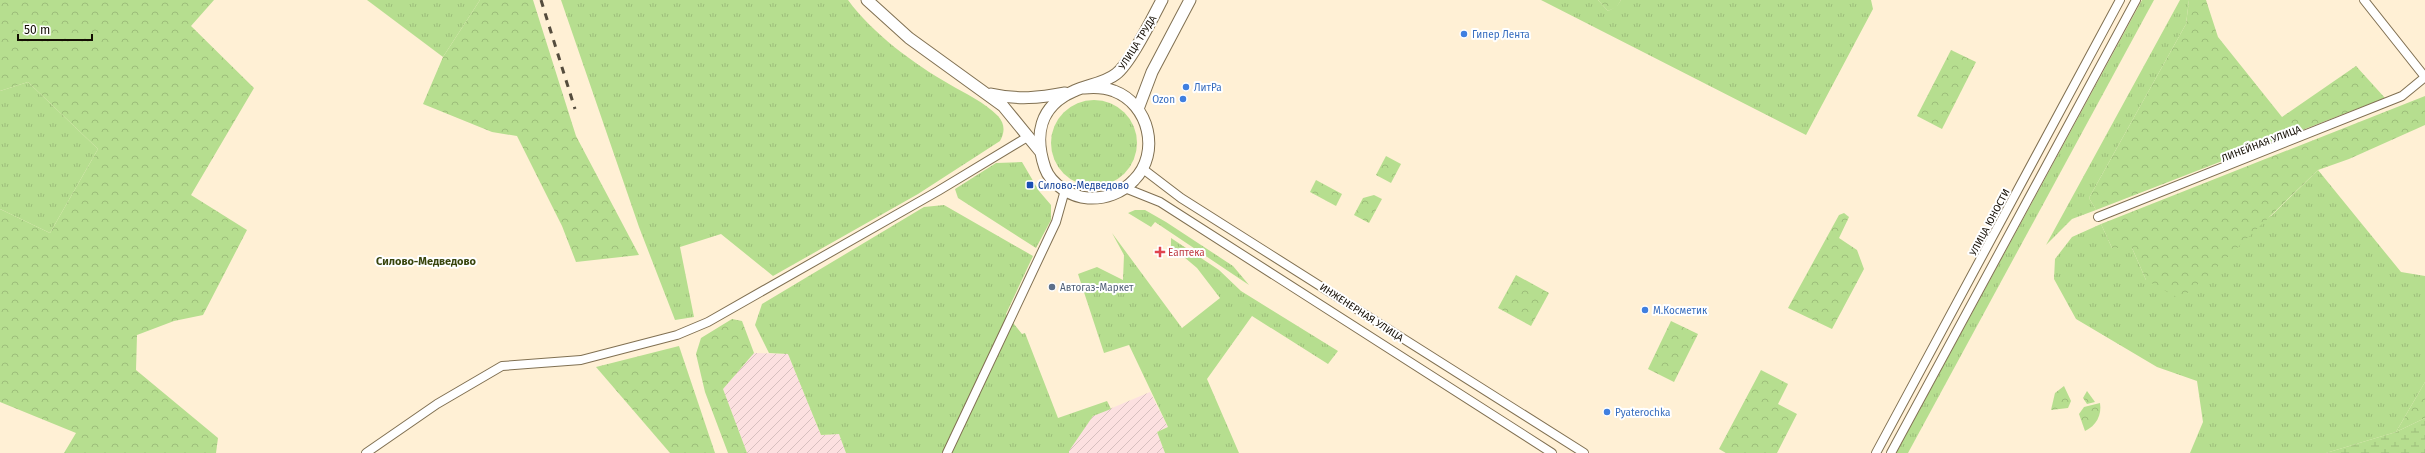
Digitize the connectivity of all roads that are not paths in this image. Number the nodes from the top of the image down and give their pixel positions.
1 (867, 0) edge
2 (1162, 0) edge
3 (1190, 0) edge
4 (2120, 0) edge
5 (2136, 0) edge
6 (2364, 0) edge
7 (2425, 77) edge
8 (1079, 89) junction
9 (989, 93) junction
10 (1138, 109) junction
11 (1030, 136) junction
12 (1039, 150) junction
13 (1143, 169) junction
14 (1126, 188) junction
15 (1065, 190) junction
16 (2098, 217) dead end
17 (366, 453) edge
18 (947, 453) edge
19 (1552, 453) edge
20 (1584, 453) edge
21 (1876, 453) edge
22 (1891, 453) edge

1 - 9 main road
2 - 8 main road, УЛИЦА ТРУДА
3 - 10 main road
4 - 21 street, УЛИЦА ЮНОСТИ
5 - 22 street
6 - 7 street
7 - 16 street, ЛИНЕЙНАЯ УЛИЦА
8 - 9 main road
8 - 10 main road
8 - 12 main road
9 - 11 main road
10 - 13 main road
11 - 12 main road
11 - 17 street
12 - 15 main road
13 - 14 main road
13 - 20 street, ИНЖЕНЕРНАЯ УЛИЦА
14 - 15 main road
14 - 19 street, ИНЖЕНЕРНАЯ УЛИЦА
15 - 18 street

